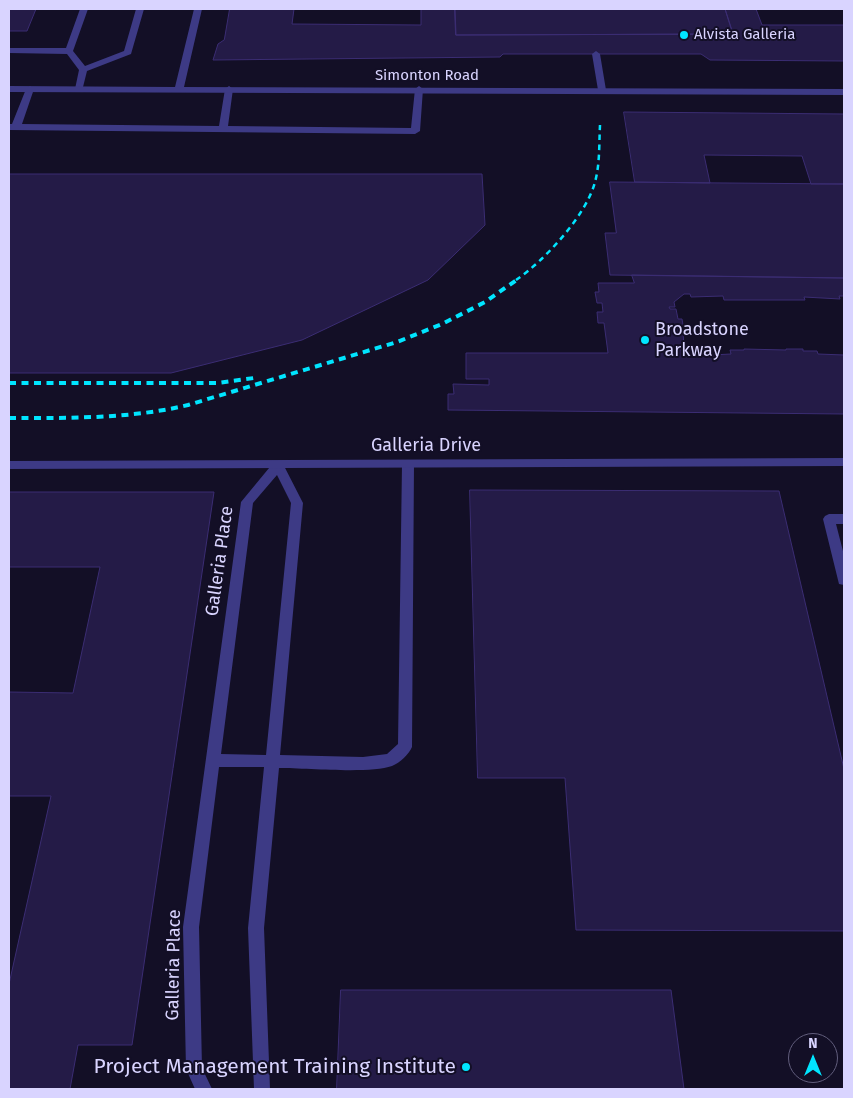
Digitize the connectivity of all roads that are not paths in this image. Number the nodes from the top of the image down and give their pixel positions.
1 (84, 9) edge
2 (140, 9) edge
3 (198, 9) edge
4 (9, 50) edge
5 (69, 51) junction
6 (596, 54) dead end
7 (84, 70) junction
8 (9, 89) edge
9 (30, 89) junction
10 (79, 89) junction
11 (179, 89) junction
12 (229, 89) junction
13 (419, 89) junction
14 (602, 90) junction
15 (844, 92) edge
16 (12, 127) edge
17 (223, 129) junction
18 (844, 462) edge
19 (408, 464) junction
20 (9, 465) edge
21 (278, 465) junction
22 (844, 519) edge
23 (844, 580) edge
24 (213, 760) junction
25 (272, 761) junction
26 (204, 1089) edge
27 (262, 1089) edge

1 - 5 street
2 - 7 street
3 - 11 street
4 - 5 street
5 - 7 street
6 - 14 street
7 - 10 street
8 - 9 street, Simonton Road
9 - 10 street, Simonton Road
9 - 16 street
10 - 11 street, Simonton Road
11 - 12 street, Simonton Road
12 - 13 street, Simonton Road
12 - 17 street
13 - 14 street, Simonton Road
13 - 17 street
14 - 15 street, Simonton Road
16 - 17 street
18 - 19 street, Galleria Drive
19 - 21 street, Galleria Drive
19 - 25 street
20 - 21 street, Galleria Drive
21 - 24 street, Galleria Place
21 - 25 street
22 - 23 street
24 - 25 street
24 - 26 street, Galleria Place
25 - 27 street

